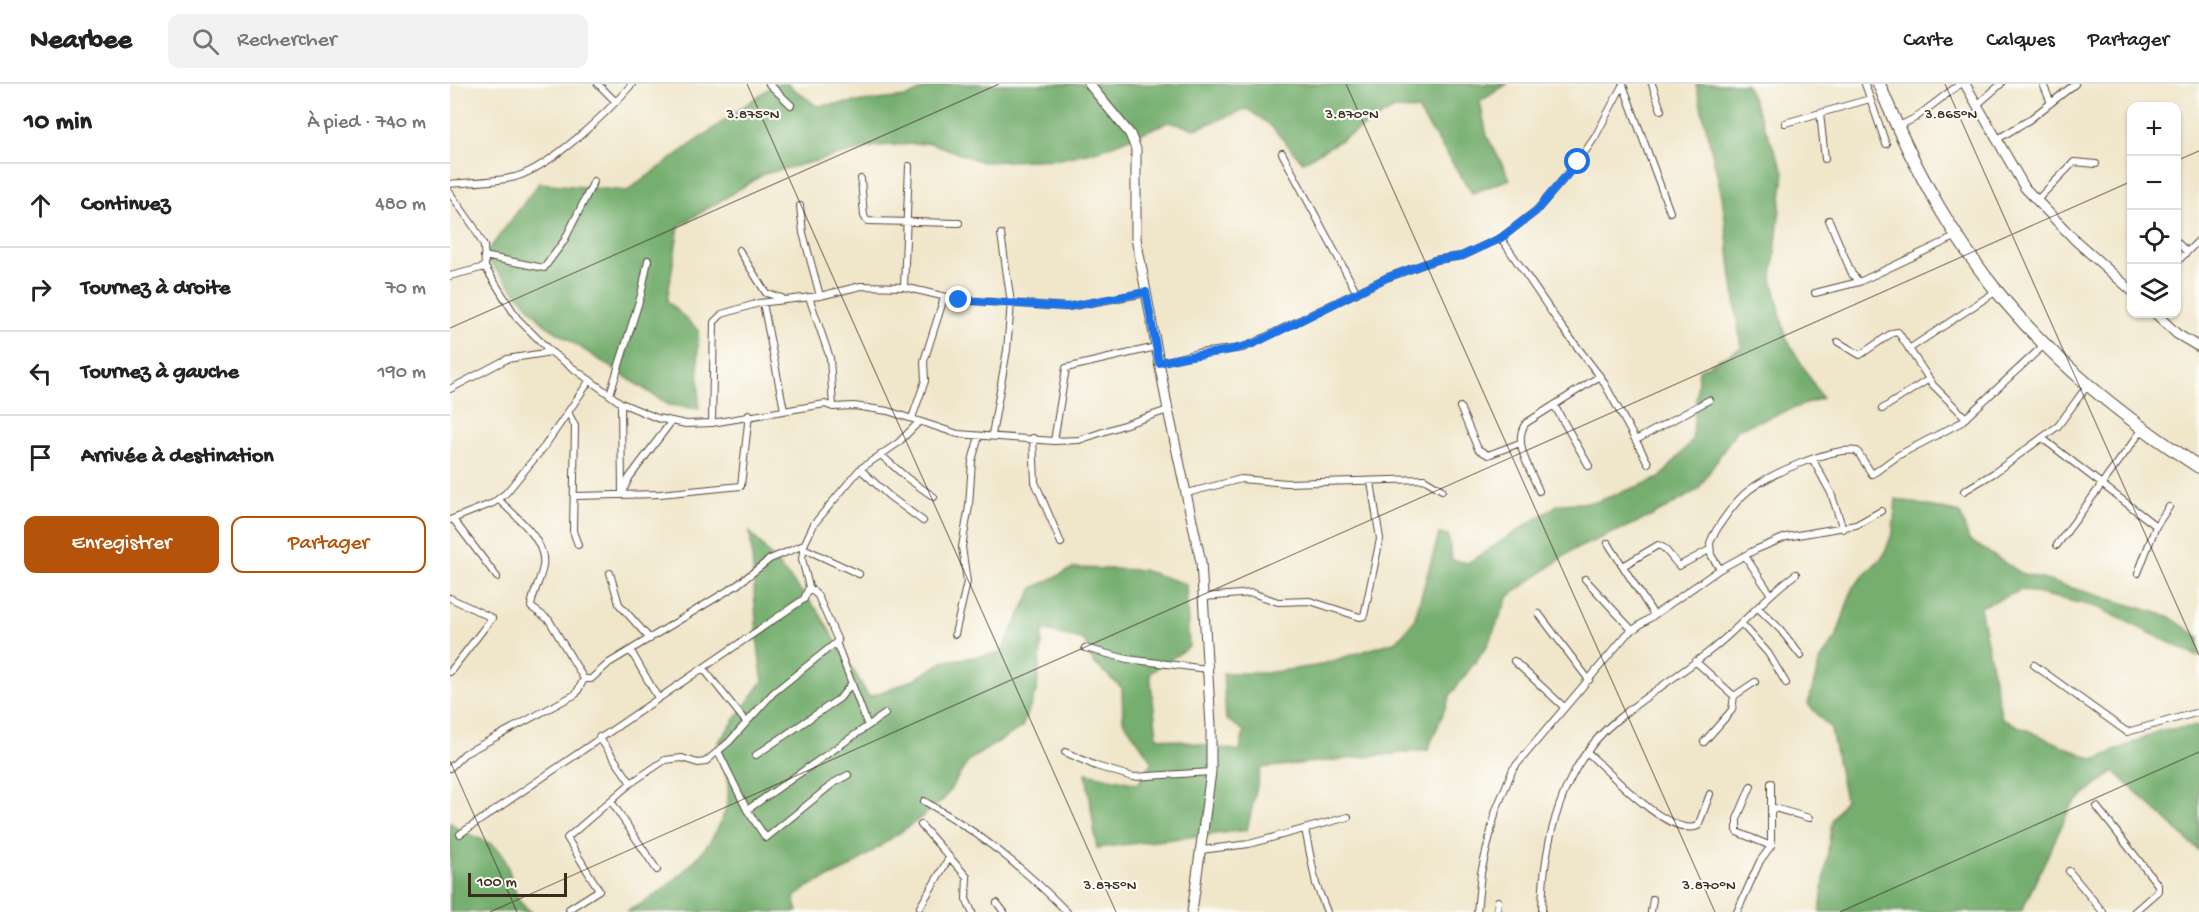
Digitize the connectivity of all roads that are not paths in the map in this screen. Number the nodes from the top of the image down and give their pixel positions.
1 (598, 84) edge
2 (632, 84) edge
3 (769, 84) edge
4 (1089, 84) edge
5 (1623, 84) edge
6 (1652, 84) edge
7 (1865, 84) edge
8 (1879, 84) edge
9 (1960, 84) edge
10 (1965, 84) edge
11 (2001, 84) edge
12 (2043, 84) edge
13 (2074, 84) edge
14 (1870, 99) junction
15 (616, 102) junction
16 (2051, 103) junction
17 (791, 105) dead end
18 (1977, 105) junction
19 (1662, 110) dead end
20 (1820, 113) junction
21 (1785, 123) dead end
22 (1896, 127) junction
23 (1996, 140) junction
24 (1886, 144) dead end
25 (1282, 153) dead end
26 (1826, 159) dead end
27 (2096, 164) dead end
28 (909, 166) dead end
29 (861, 179) dead end
30 (594, 181) dead end
31 (450, 184) edge
32 (450, 193) edge
33 (2036, 201) junction
34 (800, 206) dead end
35 (1670, 212) dead end
36 (1829, 219) dead end
37 (906, 221) junction
38 (959, 223) dead end
39 (1001, 234) dead end
40 (1955, 237) junction
41 (1501, 238) junction
42 (2199, 240) edge
43 (2181, 246) edge
44 (739, 250) dead end
45 (2187, 252) junction
46 (484, 256) junction
47 (2181, 258) edge
48 (648, 260) dead end
49 (485, 267) junction
50 (450, 276) edge
51 (1859, 282) junction
52 (2127, 286) edge
53 (904, 287) junction
54 (1146, 292) junction
55 (1995, 292) junction
56 (1357, 293) junction
57 (1815, 293) dead end
58 (820, 296) junction
59 (809, 297) junction
60 (944, 298) junction
61 (783, 299) junction
62 (763, 303) junction
63 (1011, 303) junction
64 (2160, 318) edge
65 (1838, 342) dead end
66 (2044, 345) junction
67 (1156, 347) junction
68 (2199, 347) edge
69 (1909, 349) junction
70 (551, 352) junction
71 (1159, 363) junction
72 (1600, 376) junction
73 (1929, 379) junction
74 (590, 380) junction
75 (2087, 386) junction
76 (450, 389) edge
77 (610, 394) junction
78 (1708, 400) dead end
79 (621, 403) junction
80 (1554, 405) junction
81 (833, 407) junction
82 (1460, 407) dead end
83 (1882, 409) dead end
84 (784, 410) junction
85 (1168, 410) junction
86 (568, 412) junction
87 (749, 414) junction
88 (912, 418) junction
89 (1966, 418) junction
90 (671, 422) junction
91 (920, 422) junction
92 (712, 423) junction
93 (2142, 430) junction
94 (992, 435) junction
95 (979, 436) junction
96 (1033, 438) junction
97 (2042, 438) junction
98 (1636, 440) junction
99 (1054, 441) junction
100 (1520, 444) junction
101 (881, 455) junction
102 (1813, 460) junction
103 (1648, 463) dead end
104 (1589, 466) dead end
105 (2199, 467) edge
106 (860, 469) junction
107 (1371, 482) junction
108 (2101, 484) junction
109 (1442, 490) dead end
110 (1964, 490) dead end
111 (1539, 491) dead end
112 (1187, 493) junction
113 (622, 494) junction
114 (575, 496) junction
115 (934, 497) dead end
116 (499, 500) junction
117 (2169, 507) dead end
118 (1881, 511) dead end
119 (452, 520) edge
120 (923, 521) dead end
121 (2156, 526) junction
122 (1843, 529) junction
123 (1060, 543) dead end
124 (1608, 543) dead end
125 (578, 545) dead end
126 (2056, 545) dead end
127 (803, 547) junction
128 (1709, 550) junction
129 (1745, 556) junction
130 (1623, 566) junction
131 (1720, 569) junction
132 (610, 573) dead end
133 (2138, 573) dead end
134 (859, 574) dead end
135 (1797, 574) dead end
136 (497, 578) dead end
137 (1585, 579) dead end
138 (809, 587) junction
139 (1770, 593) junction
140 (1204, 597) junction
141 (450, 598) edge
142 (1758, 608) junction
143 (1539, 614) dead end
144 (1654, 615) junction
145 (1742, 624) junction
146 (1632, 630) junction
147 (955, 634) dead end
148 (650, 639) junction
149 (836, 642) junction
150 (1085, 648) dead end
151 (631, 651) junction
152 (1801, 656) dead end
153 (1514, 661) dead end
154 (1695, 661) junction
155 (2034, 665) dead end
156 (703, 668) junction
157 (1207, 669) junction
158 (450, 672) edge
159 (584, 679) junction
160 (1589, 680) junction
161 (1755, 682) dead end
162 (852, 683) junction
163 (1786, 683) dead end
164 (1734, 696) junction
165 (658, 698) junction
166 (1564, 707) junction
167 (2199, 712) edge
168 (885, 714) dead end
169 (746, 722) junction
170 (868, 726) junction
171 (599, 737) junction
172 (1704, 742) dead end
173 (718, 751) junction
174 (1065, 752) dead end
175 (1587, 752) junction
176 (756, 755) dead end
177 (450, 768) edge
178 (1211, 772) junction
179 (848, 775) dead end
180 (632, 783) junction
181 (1772, 783) dead end
182 (1751, 786) dead end
183 (1710, 794) dead end
184 (611, 801) junction
185 (924, 801) dead end
186 (1771, 807) junction
187 (2097, 807) dead end
188 (747, 810) junction
189 (1348, 817) dead end
190 (1809, 818) dead end
191 (921, 825) dead end
192 (1305, 829) junction
193 (460, 834) dead end
194 (1771, 846) junction
195 (1201, 849) junction
196 (950, 858) junction
197 (657, 870) dead end
198 (2069, 871) dead end
199 (1653, 899) dead end
200 (1498, 901) dead end
201 (997, 903) dead end
202 (920, 907) dead end
203 (569, 909) dead end
204 (972, 912) edge
205 (1004, 912) edge
206 (1067, 912) edge
207 (1192, 912) edge
208 (1327, 912) edge
209 (1477, 912) edge
210 (1497, 912) edge
211 (1542, 912) edge
212 (1651, 912) edge
213 (1737, 912) edge
214 (2103, 912) edge
215 (2133, 912) edge

1 - 15 street
2 - 15 street
3 - 17 street
4 - 54 street
5 - 35 street
5 - 41 street
6 - 19 street
7 - 14 street
8 - 22 highway
9 - 22 street
10 - 18 street
11 - 18 street
12 - 16 street
13 - 16 street
14 - 20 street
14 - 24 street
15 - 31 street
16 - 23 street
18 - 23 street
20 - 21 street
20 - 26 street
22 - 40 highway
23 - 33 street
25 - 56 street
27 - 33 street
28 - 37 street
29 - 37 street
30 - 46 street
32 - 46 street
33 - 52 street
34 - 58 street
36 - 51 street
37 - 38 street
37 - 53 street
39 - 63 street
40 - 51 street
40 - 55 highway
41 - 56 street
41 - 72 street
42 - 45 street
43 - 45 street
44 - 61 street
45 - 47 street
46 - 49 street
48 - 77 street
49 - 50 street
49 - 70 street
51 - 57 street
53 - 58 street
53 - 60 street
54 - 63 street
54 - 67 street
55 - 66 highway
55 - 69 street
56 - 71 street
58 - 59 street
59 - 61 street
59 - 81 street
60 - 63 street
60 - 88 street
61 - 62 street
62 - 84 street
62 - 92 street
63 - 94 street
64 - 68 street
65 - 69 street
66 - 75 highway
66 - 89 street
67 - 71 street
67 - 99 street
69 - 73 street
70 - 74 street
70 - 76 street
71 - 85 street
72 - 80 street
72 - 98 street
73 - 83 street
73 - 89 street
74 - 77 street
74 - 86 street
75 - 93 highway
75 - 97 street
77 - 79 street
78 - 98 street
79 - 90 street
79 - 113 street
80 - 100 street
80 - 104 street
81 - 84 street
81 - 88 street
82 - 100 street
84 - 87 street
85 - 99 street
85 - 112 street
86 - 114 street
86 - 116 street
87 - 92 street
87 - 113 street
88 - 91 street
89 - 102 street
90 - 92 street
90 - 113 street
91 - 95 street
91 - 101 street
93 - 105 highway
93 - 108 street
94 - 95 street
94 - 96 street
95 - 147 street
96 - 99 street
96 - 123 street
97 - 108 street
97 - 110 street
98 - 103 street
100 - 111 street
101 - 106 street
101 - 115 street
102 - 122 street
102 - 128 street
106 - 120 street
106 - 127 street
107 - 109 street
107 - 112 street
107 - 140 street
108 - 121 street
108 - 126 street
112 - 140 street
113 - 114 street
114 - 125 street
116 - 119 street
116 - 159 street
117 - 121 street
118 - 122 street
119 - 136 street
121 - 133 street
122 - 129 street
124 - 130 street
127 - 134 street
127 - 138 street
127 - 148 street
128 - 130 street
128 - 131 street
129 - 131 street
129 - 139 street
130 - 144 street
131 - 144 street
132 - 148 street
135 - 139 street
137 - 146 street
138 - 149 street
138 - 156 street
139 - 142 street
140 - 157 street
141 - 158 street
142 - 145 street
142 - 152 street
143 - 160 street
144 - 146 street
145 - 154 street
145 - 163 street
146 - 160 street
148 - 151 street
149 - 162 street
149 - 169 street
150 - 157 street
151 - 159 street
151 - 165 street
153 - 166 street
154 - 164 street
154 - 175 street
155 - 167 street
156 - 165 street
156 - 169 street
157 - 178 street
159 - 177 street
160 - 166 street
161 - 164 street
162 - 170 street
162 - 176 street
164 - 172 street
165 - 171 street
166 - 209 street
168 - 170 street
169 - 173 street
170 - 188 street
171 - 180 street
171 - 193 street
173 - 180 street
173 - 188 street
174 - 178 street
175 - 183 street
175 - 211 street
178 - 195 street
179 - 188 street
180 - 184 street
181 - 186 street
182 - 194 street
184 - 197 street
184 - 203 street
185 - 206 street
186 - 190 street
186 - 194 street
187 - 215 street
189 - 192 street
191 - 196 street
192 - 195 street
192 - 208 street
194 - 213 street
195 - 207 street
196 - 202 street
196 - 204 street
198 - 214 street
199 - 212 street
200 - 210 street
201 - 205 street

